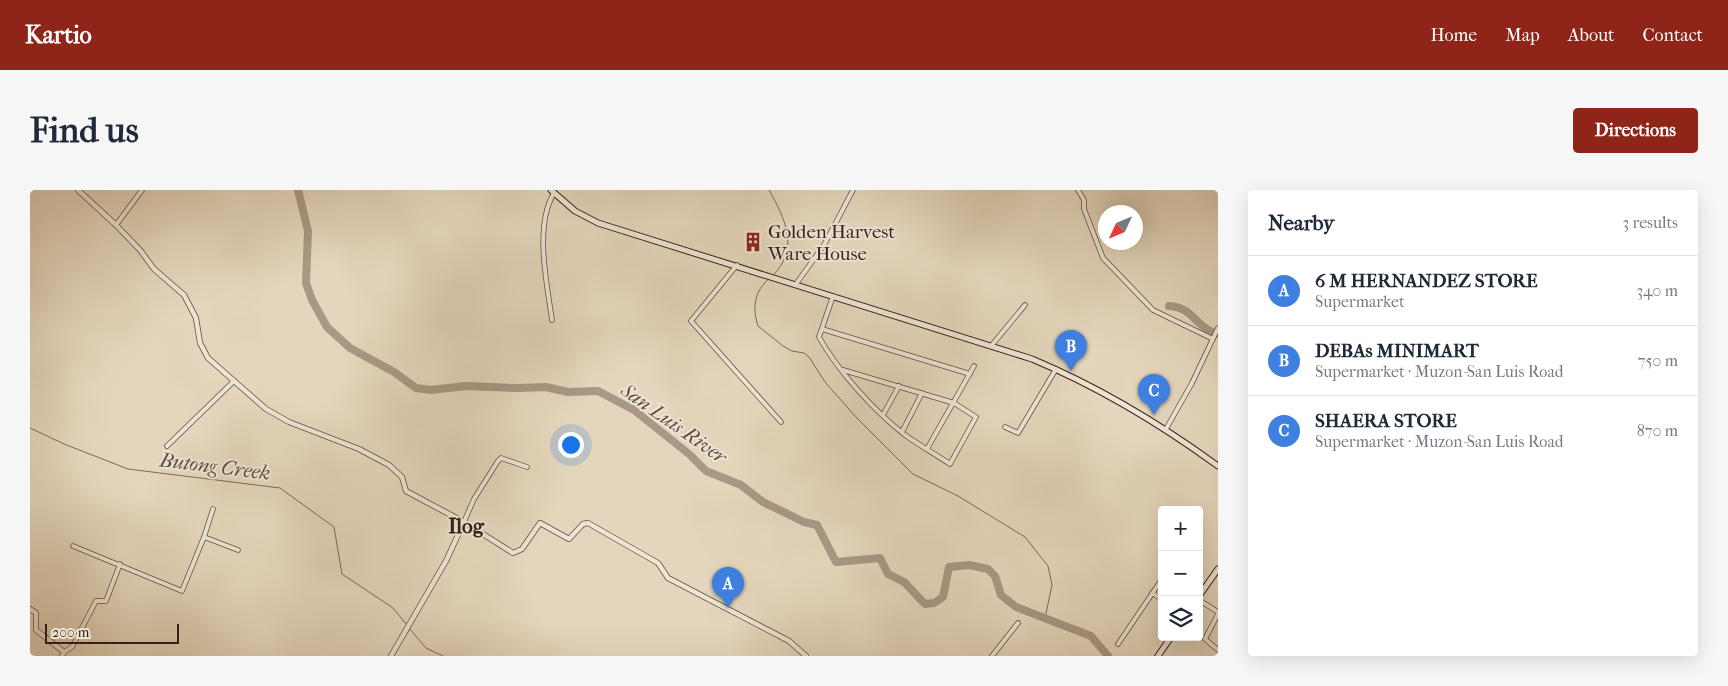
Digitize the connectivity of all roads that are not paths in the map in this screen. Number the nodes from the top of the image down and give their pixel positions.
1 (78, 190) edge
2 (142, 190) edge
3 (853, 190) edge
4 (1078, 190) edge
5 (552, 192) edge
6 (116, 225) junction
7 (737, 265) junction
8 (796, 284) junction
9 (833, 296) junction
10 (1025, 305) dead end
11 (552, 320) dead end
12 (1217, 328) edge
13 (822, 329) junction
14 (1213, 337) junction
15 (992, 345) junction
16 (974, 366) dead end
17 (1056, 369) junction
18 (843, 370) junction
19 (855, 374) junction
20 (970, 374) junction
21 (234, 381) junction
22 (853, 382) junction
23 (899, 386) junction
24 (922, 393) junction
25 (954, 403) junction
26 (883, 415) junction
27 (781, 422) dead end
28 (1005, 427) dead end
29 (1166, 429) junction
30 (902, 432) junction
31 (167, 446) dead end
32 (927, 449) junction
33 (1218, 466) edge
34 (527, 467) dead end
35 (213, 509) dead end
36 (464, 522) junction
37 (204, 537) junction
38 (73, 546) dead end
39 (238, 550) dead end
40 (120, 564) junction
41 (1218, 569) edge
42 (1158, 585) edge
43 (1203, 590) edge
44 (1152, 593) junction
45 (1158, 597) edge
46 (1203, 603) edge
47 (30, 610) edge
48 (1218, 613) edge
49 (1018, 623) dead end
50 (1168, 641) edge
51 (1118, 644) dead end
52 (1218, 650) edge
53 (63, 654) edge
54 (391, 656) edge
55 (806, 656) edge
56 (992, 656) edge
57 (1158, 656) edge

1 - 6 street
2 - 6 street
3 - 8 street
4 - 14 street
5 - 7 main road
5 - 11 street
6 - 21 street
7 - 8 main road
7 - 27 street
8 - 9 main road
9 - 13 street
9 - 15 main road
10 - 15 street
12 - 14 street
13 - 18 street
13 - 20 street
14 - 29 street
15 - 17 main road
16 - 20 street
17 - 28 street
17 - 29 main road
18 - 19 street
18 - 22 street
19 - 22 street
19 - 23 street
20 - 25 street
21 - 31 street
21 - 36 street
22 - 26 street
23 - 24 street
23 - 26 street
24 - 25 street
24 - 30 street
25 - 32 street
25 - 32 street
26 - 30 street
29 - 33 main road
30 - 32 street
34 - 36 street
35 - 37 street
36 - 54 street
36 - 55 street
37 - 39 street
37 - 40 street
38 - 40 street
40 - 53 street
41 - 43 main road
42 - 44 street
44 - 45 street
44 - 51 street
46 - 48 street
47 - 53 street
48 - 52 street
49 - 56 street
50 - 57 main road

